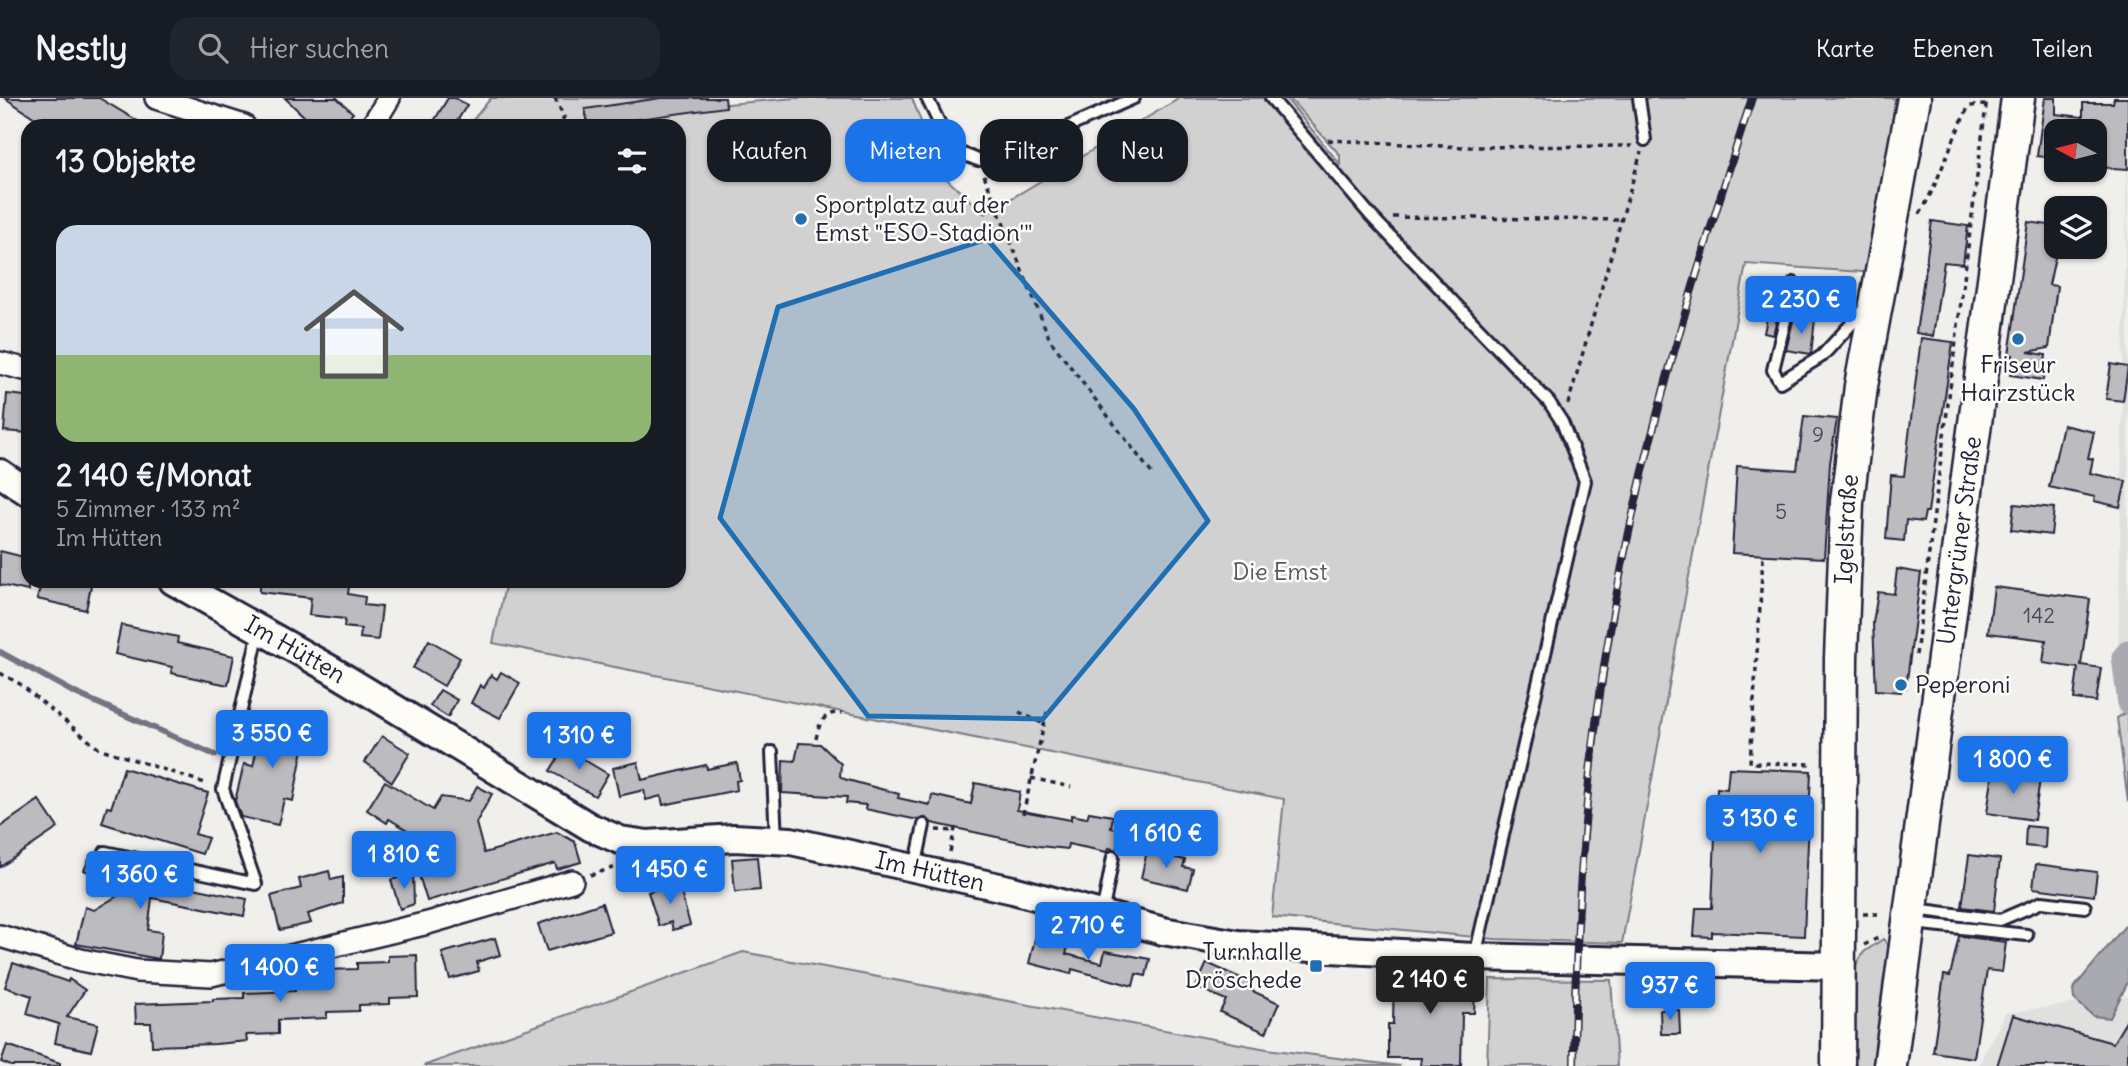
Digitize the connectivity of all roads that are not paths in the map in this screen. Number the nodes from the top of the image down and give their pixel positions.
1 (156, 98) edge
2 (390, 98) edge
3 (927, 98) edge
4 (1134, 98) edge
5 (1270, 98) edge
6 (1639, 98) edge
7 (1914, 98) edge
8 (2018, 98) edge
9 (222, 119) edge
10 (376, 119) edge
11 (1645, 140) dead end
12 (1794, 283) dead end
13 (1877, 296) junction
14 (0, 363) edge
15 (21, 368) edge
16 (0, 474) edge
17 (21, 488) edge
18 (184, 588) edge
19 (259, 629) junction
20 (772, 752) dead end
21 (924, 825) dead end
22 (776, 840) junction
23 (105, 852) dead end
24 (1114, 858) dead end
25 (915, 868) junction
26 (572, 881) road end
27 (2085, 907) dead end
28 (1102, 915) junction
29 (1911, 916) junction
30 (2027, 935) dead end
31 (0, 936) edge
32 (1474, 957) junction
33 (1848, 957) junction
34 (1838, 1066) edge
35 (1890, 1066) edge

1 - 9 street
2 - 10 street
3 - 4 lane
5 - 32 lane
6 - 11 lane
7 - 13 main road, Igelstraße
8 - 29 main road, Untergrüner Straße
12 - 13 lane
13 - 33 main road, Igelstraße
14 - 15 street
16 - 17 street
18 - 19 street, Im Hütten
19 - 22 street, Im Hütten
19 - 23 lane
20 - 22 lane
21 - 25 lane
22 - 25 street, Im Hütten
24 - 28 lane
25 - 28 street, Im Hütten
26 - 31 street
27 - 29 lane
28 - 32 street, Im Hütten
29 - 30 lane
29 - 35 main road, Untergrüner Straße
32 - 33 street, Im Hütten
33 - 34 main road

